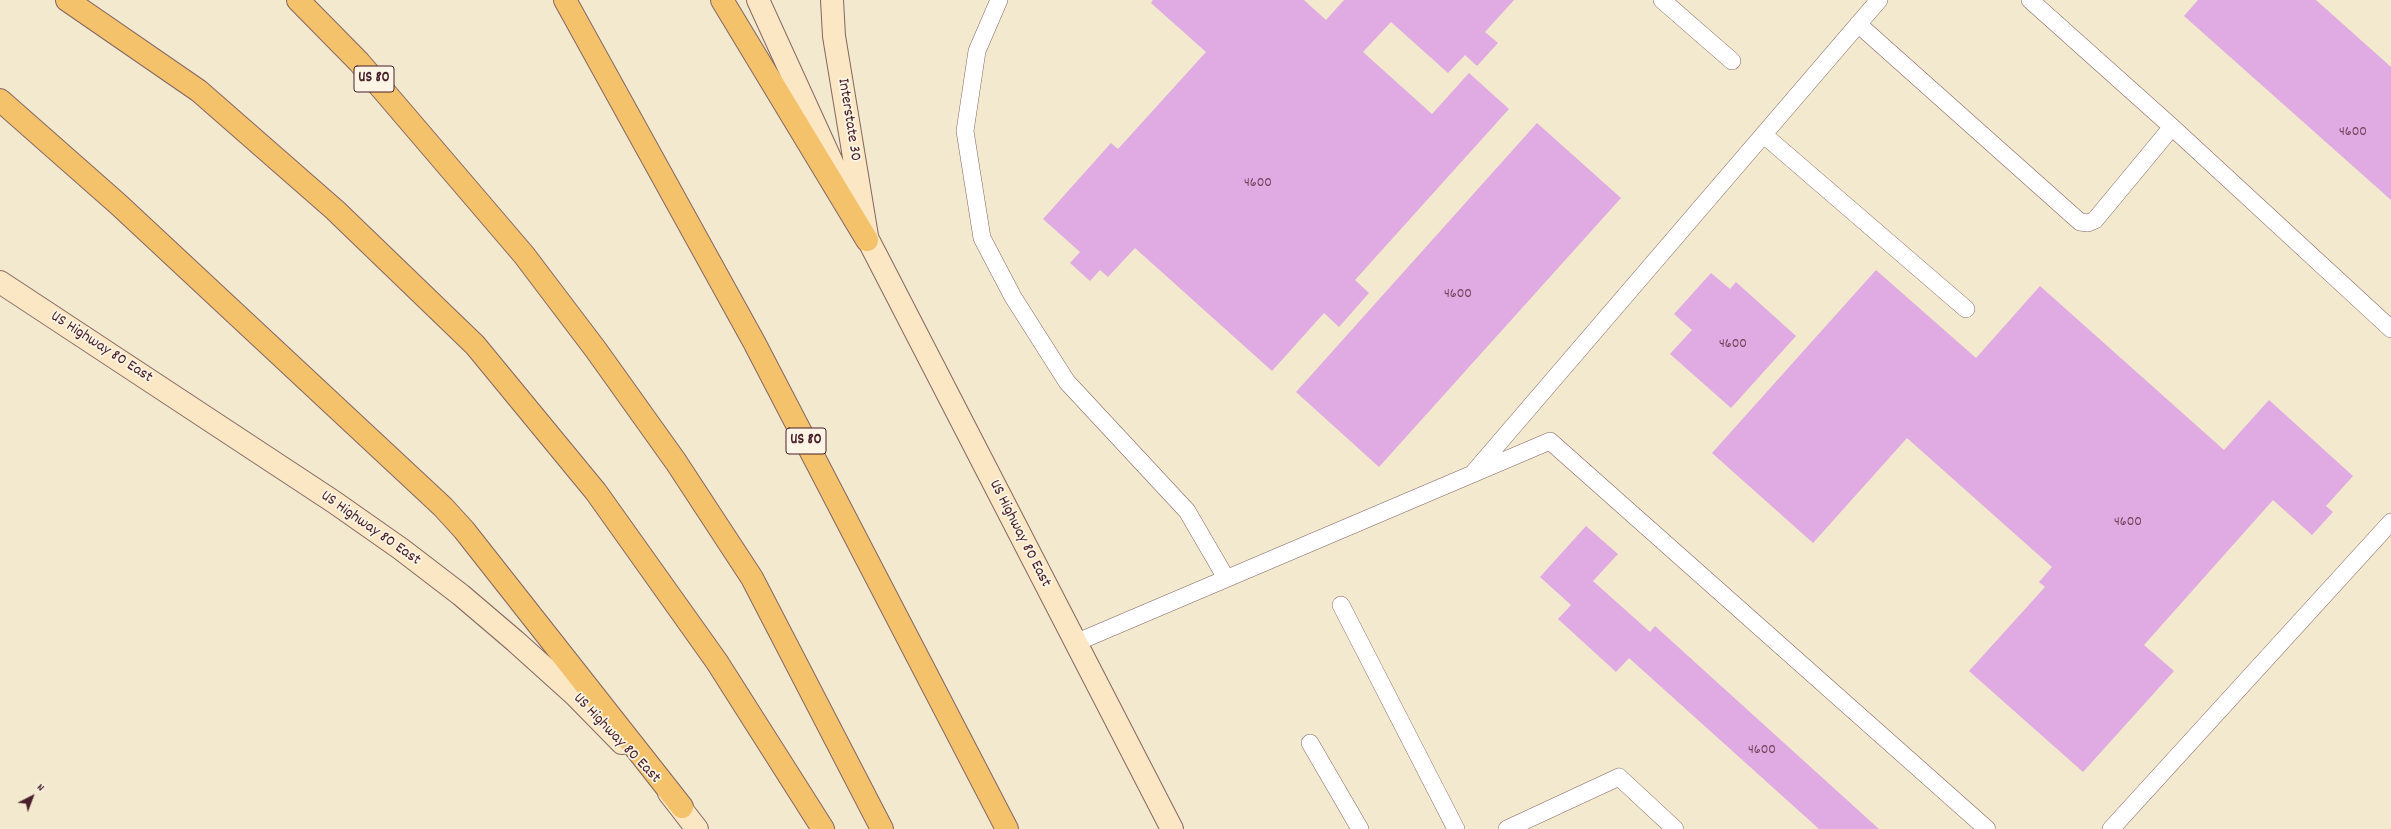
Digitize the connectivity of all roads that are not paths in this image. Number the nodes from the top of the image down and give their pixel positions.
1 (67, 0) edge
2 (298, 0) edge
3 (565, 0) edge
4 (722, 0) edge
5 (758, 0) edge
6 (832, 0) edge
7 (998, 0) edge
8 (1662, 0) edge
9 (2030, 0) edge
10 (1873, 2) edge
11 (1858, 24) junction
12 (1732, 61) dead end
13 (0, 100) edge
14 (2172, 127) junction
15 (1764, 135) junction
16 (867, 240) junction
17 (0, 282) edge
18 (1966, 309) dead end
19 (2391, 329) edge
20 (1471, 475) junction
21 (2391, 522) edge
22 (1226, 578) junction
23 (1341, 605) dead end
24 (1075, 643) junction
25 (1310, 743) dead end
26 (682, 807) junction
27 (697, 829) edge
28 (823, 829) edge
29 (882, 829) edge
30 (1007, 829) edge
31 (1172, 829) edge
32 (1360, 829) edge
33 (1456, 829) edge
34 (1507, 829) edge
35 (1675, 829) edge
36 (1987, 829) edge
37 (2111, 829) edge

1 - 28 highway
2 - 29 highway, US 80
3 - 30 highway, US 80
4 - 16 highway
5 - 16 main road, US Highway 80 East
6 - 16 main road, Interstate 30
7 - 22 lane
8 - 12 lane
9 - 14 lane
10 - 11 lane
11 - 14 lane
11 - 15 lane
13 - 26 highway
14 - 19 lane
15 - 18 lane
15 - 20 lane
16 - 24 main road, US Highway 80 East
17 - 26 main road, US Highway 80 East
20 - 22 lane
20 - 36 lane
21 - 37 lane
22 - 24 lane
23 - 33 lane
24 - 31 main road, US Highway 80 East
25 - 32 lane
26 - 27 main road, US Highway 80 East
34 - 35 lane

